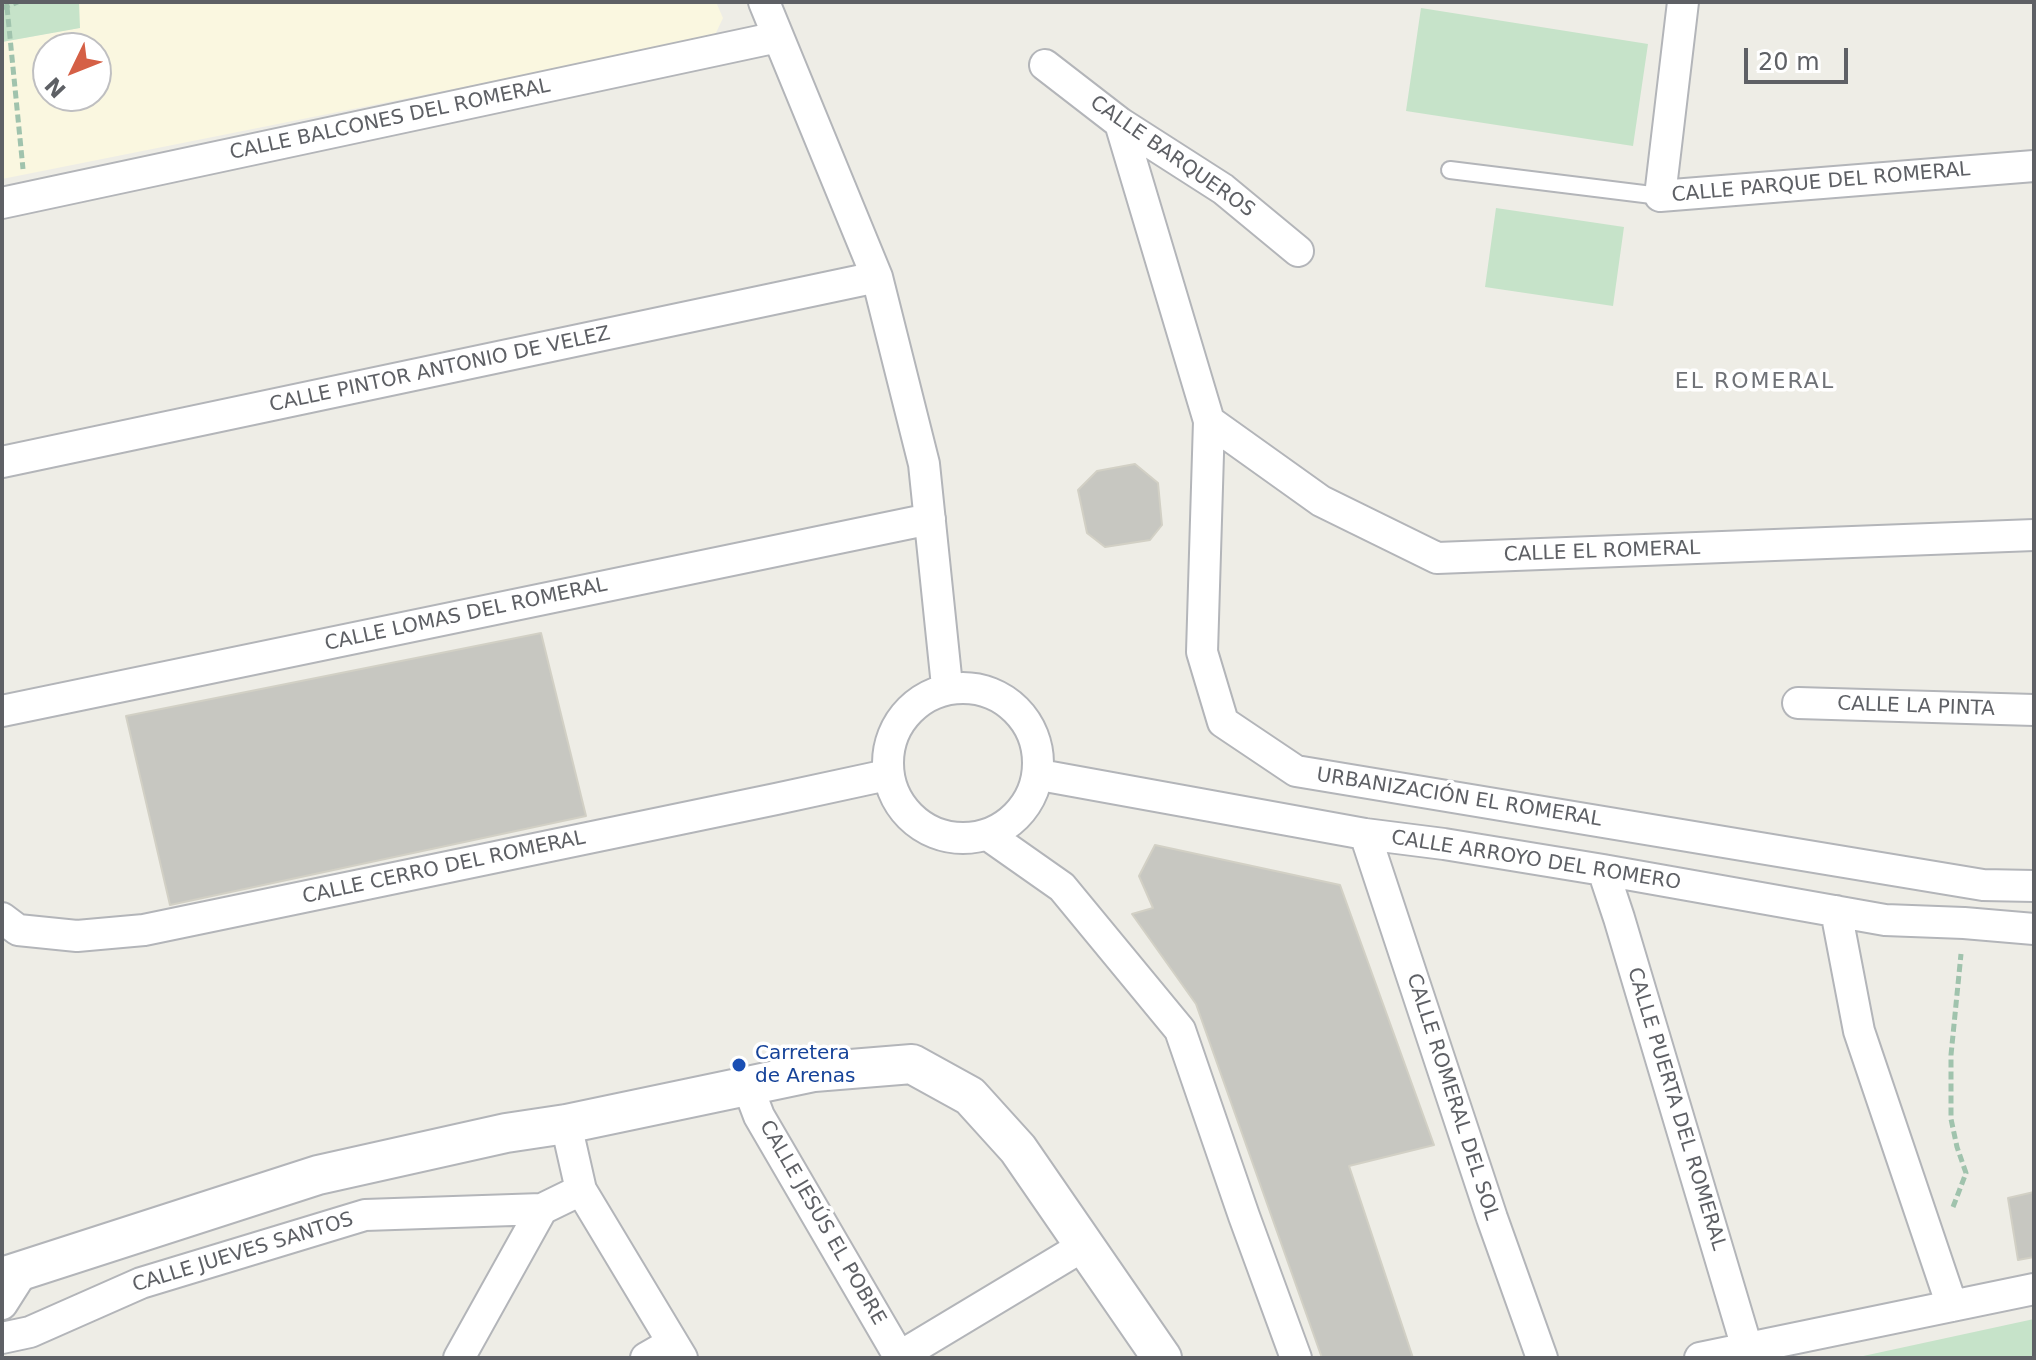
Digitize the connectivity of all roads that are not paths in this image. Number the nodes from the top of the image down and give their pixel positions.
1 (764, 2) edge
2 (1683, 2) edge
3 (778, 37) junction
4 (1045, 65) dead end
5 (1120, 123) junction
6 (2034, 166) edge
7 (1450, 170) dead end
8 (1660, 196) junction
9 (14, 200) edge
10 (1298, 251) dead end
11 (877, 277) junction
12 (1209, 421) junction
13 (2, 462) edge
14 (930, 519) junction
15 (2034, 535) edge
16 (947, 686) junction
17 (1798, 703) dead end
18 (2034, 710) edge
19 (2, 711) edge
20 (887, 775) junction
21 (1040, 775) junction
22 (1365, 834) junction
23 (988, 835) junction
24 (1603, 870) junction
25 (2034, 886) edge
26 (1836, 911) junction
27 (2, 918) edge
28 (2034, 929) edge
29 (748, 1087) junction
30 (566, 1124) junction
31 (581, 1190) junction
32 (542, 1209) junction
33 (1085, 1245) junction
34 (13, 1274) edge
35 (2034, 1289) edge
36 (2, 1304) edge
37 (1952, 1306) junction
38 (2, 1338) edge
39 (1747, 1348) junction
40 (677, 1350) edge
41 (459, 1358) edge
42 (646, 1358) edge
43 (898, 1358) edge
44 (1162, 1358) edge
45 (1296, 1358) edge
46 (1542, 1358) edge
47 (1700, 1358) edge

1 - 3 street
2 - 8 street, CALLE PARQUE DEL ROMERAL
3 - 9 street, CALLE BALCONES DEL ROMERAL
3 - 11 street
4 - 5 street, CALLE BARQUEROS
5 - 10 street, CALLE BARQUEROS
5 - 12 street, URBANIZACIÓN EL ROMERAL
6 - 8 street, CALLE PARQUE DEL ROMERAL
7 - 8 lane
11 - 13 street, CALLE PINTOR ANTONIO DE VELEZ
11 - 14 street
12 - 15 street, CALLE EL ROMERAL
12 - 25 street, URBANIZACIÓN EL ROMERAL
14 - 16 street
14 - 19 street, CALLE LOMAS DEL ROMERAL
16 - 20 street
16 - 21 street
17 - 18 street, CALLE LA PINTA
20 - 23 street
20 - 27 street, CALLE CERRO DEL ROMERAL
21 - 22 street, CALLE ARROYO DEL ROMERO
21 - 23 street
22 - 24 street, CALLE ARROYO DEL ROMERO
22 - 46 street, CALLE ROMERAL DEL SOL
23 - 45 street
24 - 26 street, CALLE ARROYO DEL ROMERO
24 - 39 street, CALLE PUERTA DEL ROMERAL
26 - 28 street, CALLE ARROYO DEL ROMERO
26 - 37 street
29 - 30 street
29 - 33 street
29 - 43 street, CALLE JESÚS EL POBRE
30 - 31 street
30 - 34 street
31 - 32 street
31 - 40 street
32 - 38 street, CALLE JUEVES SANTOS
32 - 41 street
33 - 43 street
33 - 44 street
34 - 36 street
35 - 37 street
37 - 39 street
39 - 47 street
40 - 42 street

